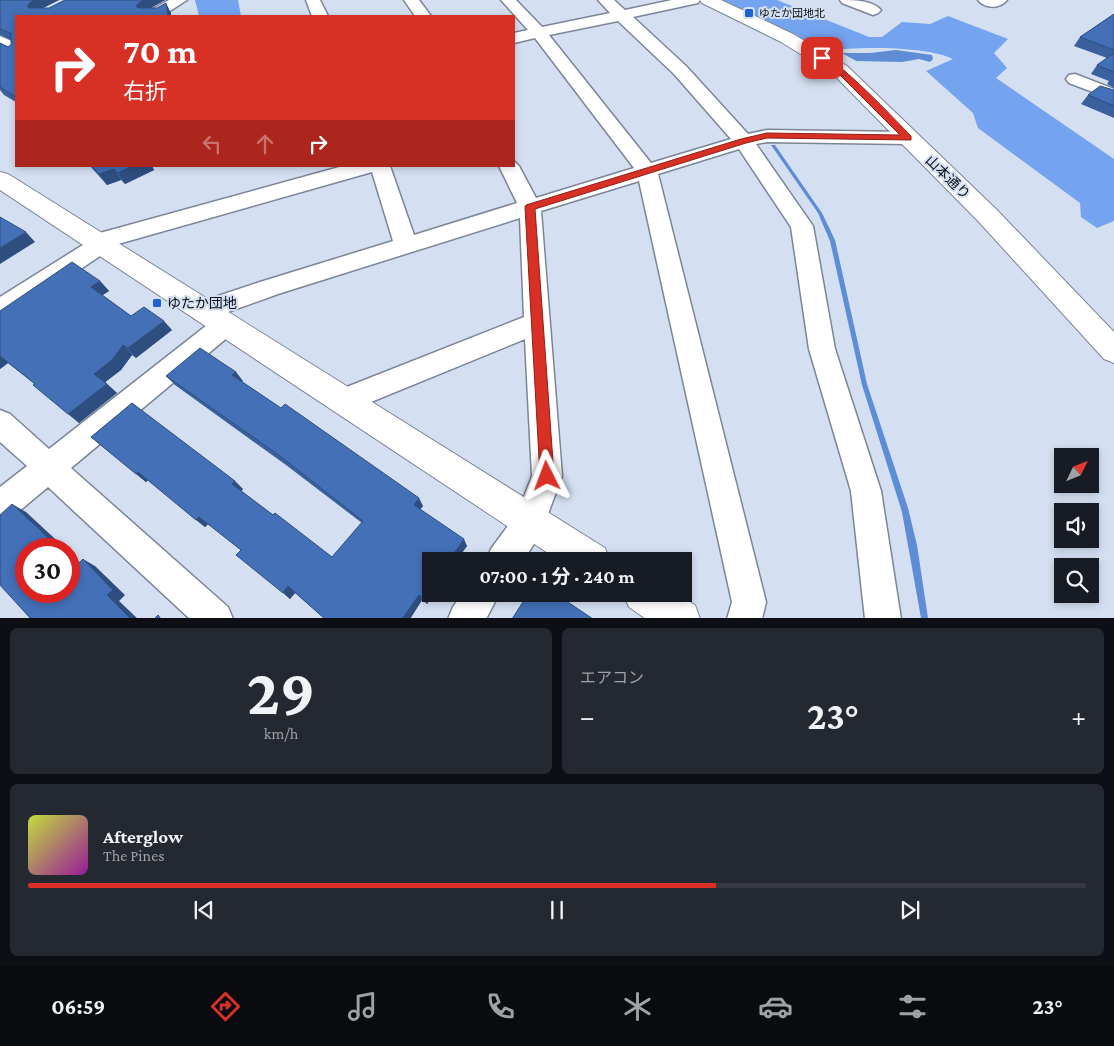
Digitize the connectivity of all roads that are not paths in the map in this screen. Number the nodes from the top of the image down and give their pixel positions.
1 (181, 0) edge
2 (313, 0) edge
3 (411, 0) edge
4 (508, 0) edge
5 (693, 0) edge
6 (708, 0) edge
7 (847, 0) edge
8 (985, 0) edge
9 (1000, 0) edge
10 (613, 7) edge
11 (873, 10) dead end
12 (153, 15) edge
13 (186, 15) edge
14 (320, 15) edge
15 (422, 15) edge
16 (538, 32) junction
17 (3, 36) edge
18 (515, 38) edge
19 (15, 49) edge
20 (1075, 79) dead end
21 (1114, 95) edge
22 (908, 138) junction
23 (744, 141) junction
24 (365, 167) edge
25 (380, 167) edge
26 (510, 167) edge
27 (647, 171) junction
28 (0, 180) edge
29 (530, 207) junction
30 (99, 243) junction
31 (406, 246) junction
32 (0, 310) edge
33 (214, 318) junction
34 (537, 323) junction
35 (1114, 351) edge
36 (344, 401) junction
37 (0, 423) edge
38 (50, 467) junction
39 (0, 508) edge
40 (530, 522) junction
41 (510, 552) edge
42 (578, 552) edge
43 (476, 602) edge
44 (655, 602) edge
45 (216, 618) edge
46 (465, 618) edge
47 (681, 618) edge
48 (744, 618) edge
49 (883, 618) edge

1 - 12 street
1 - 13 street
2 - 14 street
3 - 15 street
4 - 16 street
5 - 10 street
6 - 22 street, 山本通り
7 - 11 street
8 - 9 street
10 - 16 street
10 - 23 street
16 - 18 street
16 - 27 street
17 - 19 street
20 - 21 street
22 - 23 street
22 - 35 street, 山本通り
23 - 27 street
23 - 49 street
24 - 30 street
25 - 31 street
26 - 29 street
27 - 29 street
27 - 48 street
28 - 30 street
29 - 31 street
29 - 34 street
30 - 32 street
30 - 33 street
31 - 33 street
33 - 36 street
33 - 38 street
34 - 36 street
34 - 40 street
36 - 40 street
37 - 38 street
38 - 39 street
38 - 45 street
40 - 41 street
40 - 42 street
43 - 46 street
44 - 47 street

